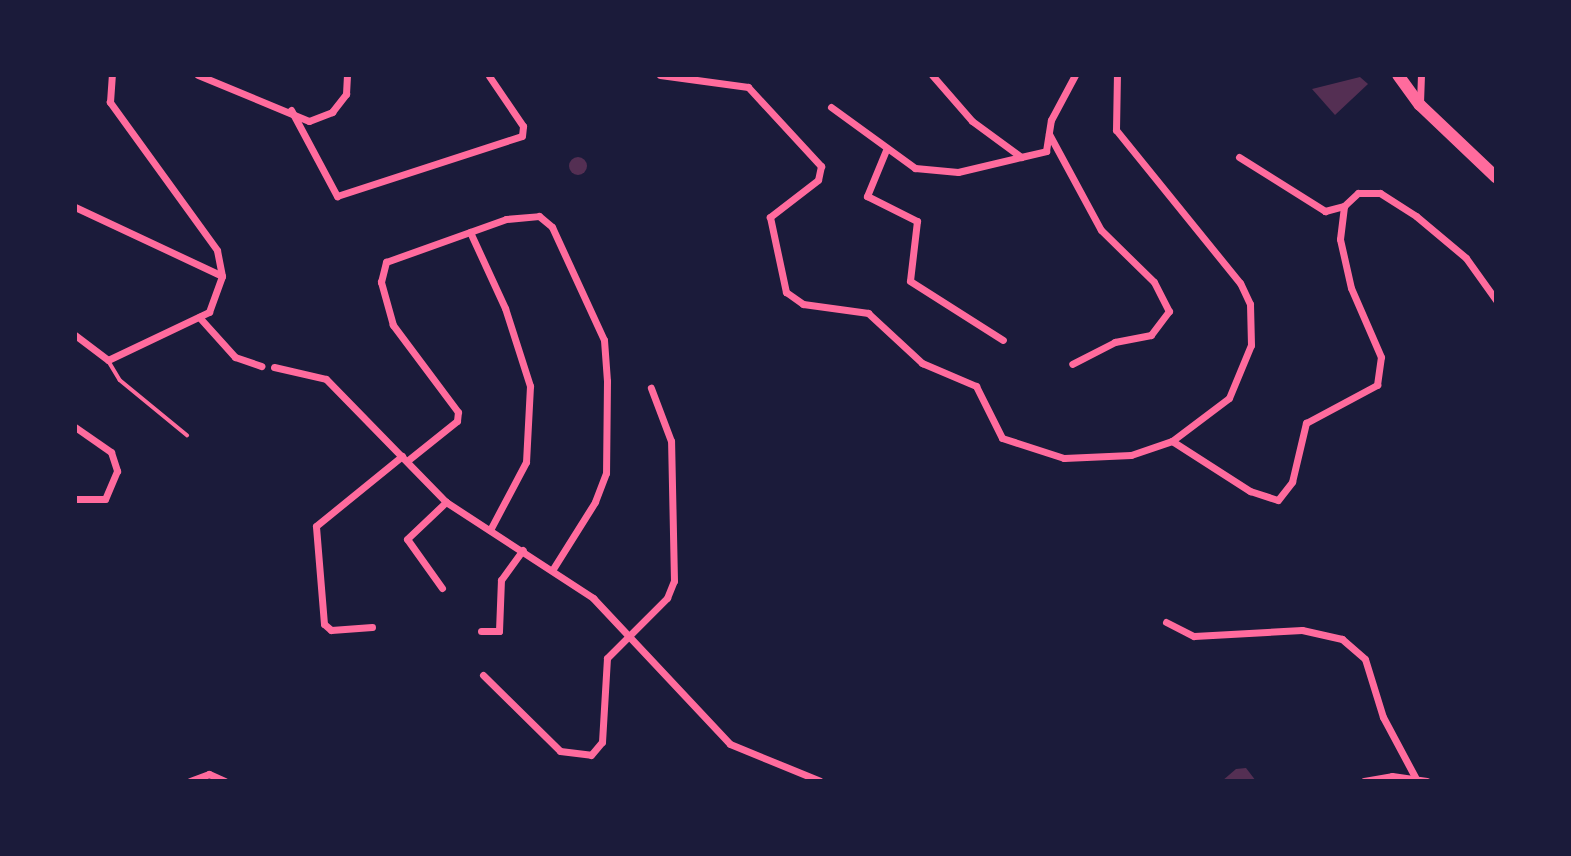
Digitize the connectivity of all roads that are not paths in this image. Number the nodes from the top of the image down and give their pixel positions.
1 (112, 75) edge
2 (198, 75) edge
3 (347, 75) edge
4 (660, 75) edge
5 (932, 75) edge
6 (1075, 75) edge
7 (1118, 75) edge
8 (1398, 75) edge
9 (1421, 75) edge
10 (489, 76) edge
11 (1420, 105) junction
12 (831, 107) dead end
13 (290, 110) junction
14 (1049, 134) junction
15 (886, 150) junction
16 (1021, 157) junction
17 (1239, 157) dead end
18 (1496, 177) edge
19 (1344, 206) junction
20 (75, 207) edge
21 (470, 232) junction
22 (222, 276) junction
23 (1496, 300) edge
24 (199, 317) junction
25 (75, 335) edge
26 (1003, 340) dead end
27 (108, 360) junction
28 (1072, 364) dead end
29 (261, 366) dead end
30 (274, 367) dead end
31 (651, 388) dead end
32 (75, 427) edge
33 (187, 435) dead end
34 (1172, 441) junction
35 (405, 458) junction
36 (75, 499) edge
37 (446, 502) junction
38 (490, 530) junction
39 (523, 550) junction
40 (553, 569) junction
41 (442, 588) dead end
42 (1166, 622) dead end
43 (372, 627) dead end
44 (481, 631) dead end
45 (624, 637) junction
46 (483, 675) dead end
47 (1415, 777) junction
48 (190, 781) edge
49 (225, 781) edge
50 (820, 781) edge
51 (1364, 781) edge
52 (1427, 781) edge

1 - 22 street
2 - 13 street
3 - 13 street
4 - 34 street
5 - 16 street
6 - 14 street
7 - 34 street
8 - 11 highway
9 - 11 street
10 - 13 street
11 - 18 highway
12 - 15 street
14 - 16 street
14 - 28 street
15 - 16 street
15 - 26 street
17 - 19 street
19 - 23 street
19 - 34 street
20 - 22 street
21 - 35 street
21 - 38 street
21 - 40 street
22 - 24 street
24 - 27 street
24 - 29 street
25 - 27 street
27 - 33 lane
30 - 35 street
31 - 45 street
32 - 36 street
35 - 37 street
35 - 43 street
37 - 38 street
37 - 41 street
38 - 39 street
39 - 40 street
39 - 44 street
40 - 45 street
42 - 47 street
45 - 46 street
45 - 50 street
47 - 51 street
47 - 52 street
48 - 49 street

